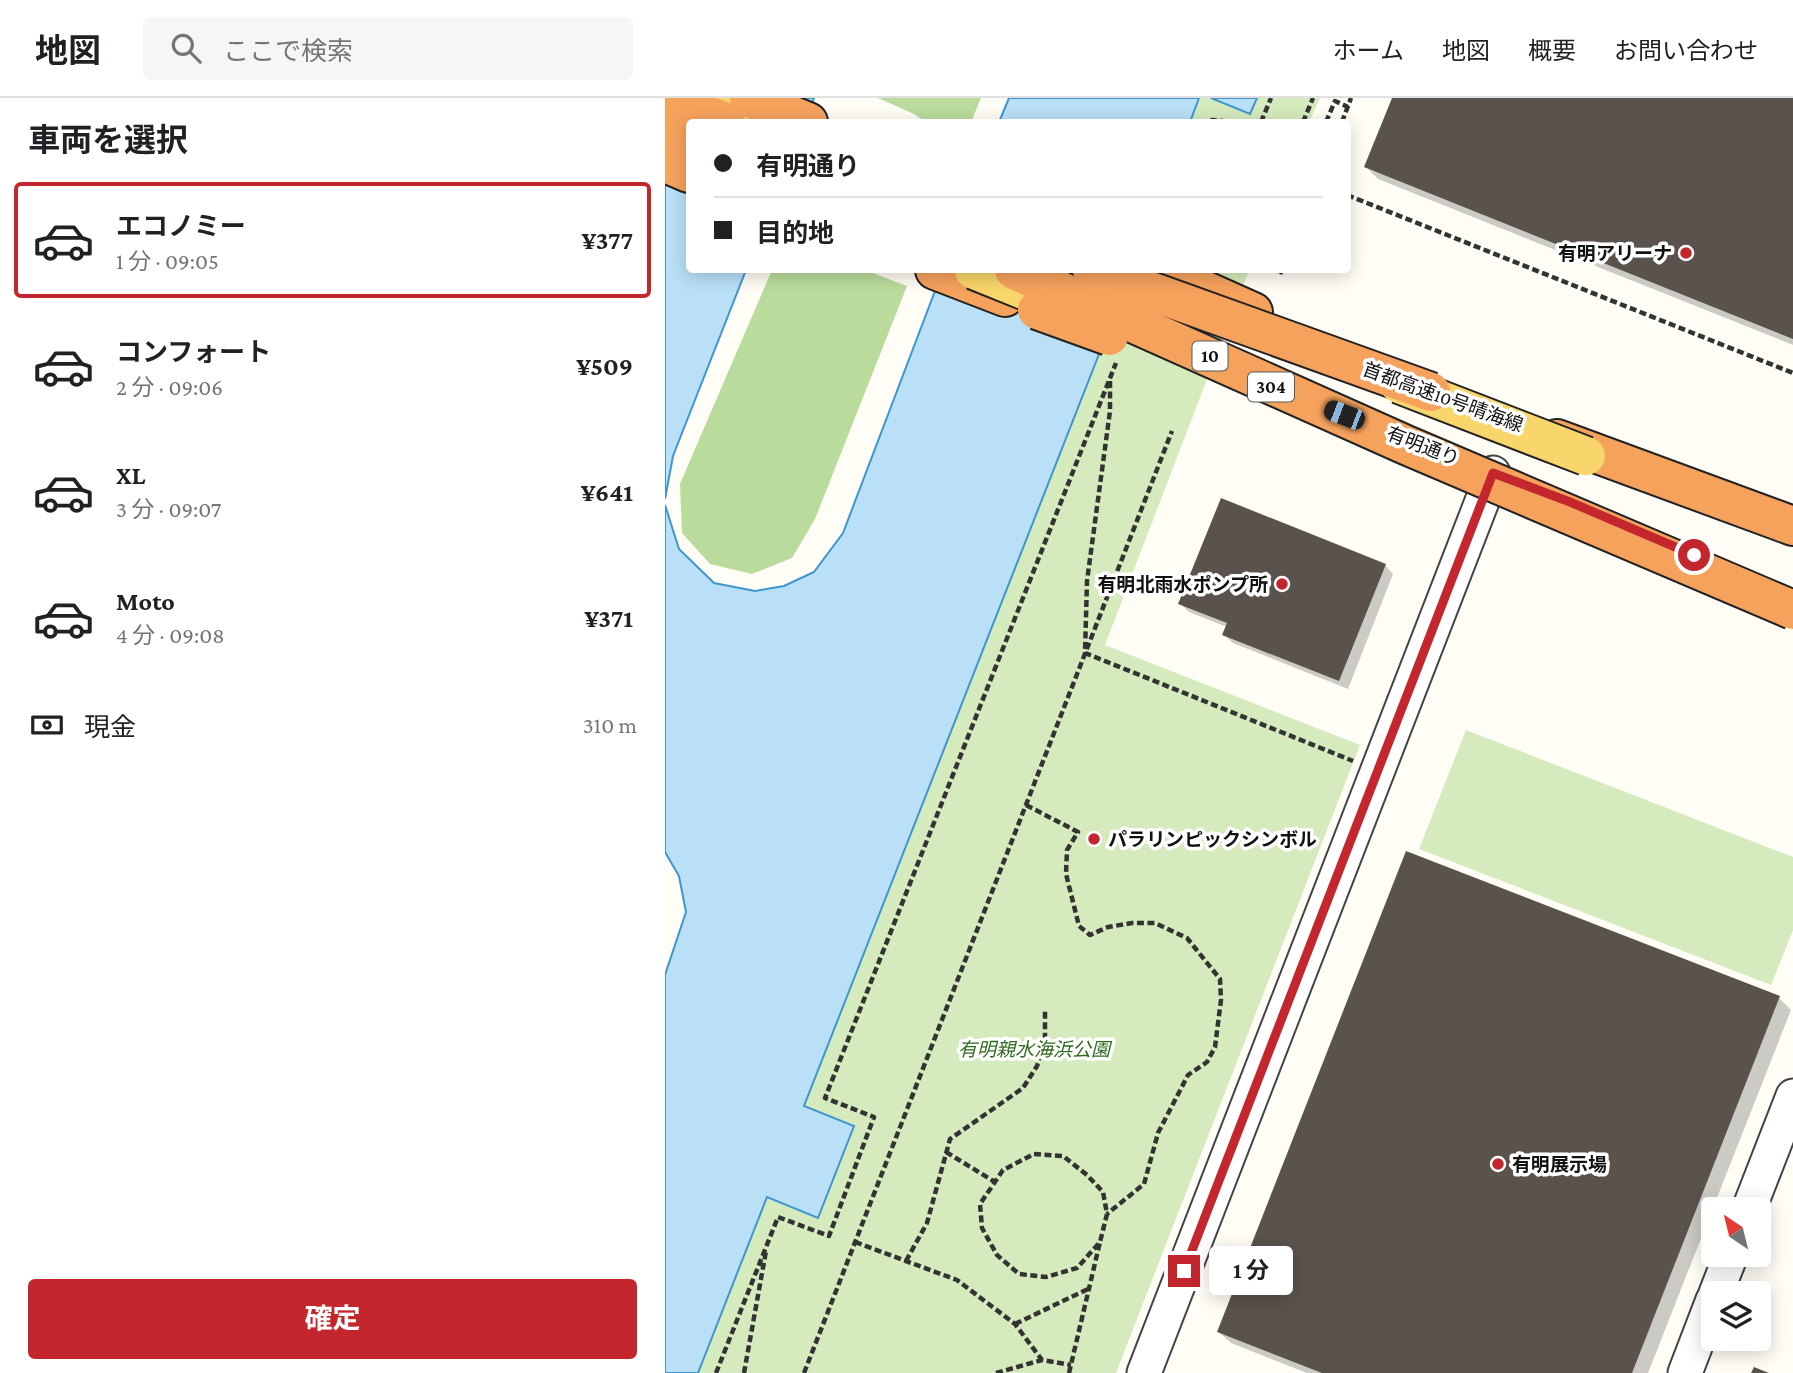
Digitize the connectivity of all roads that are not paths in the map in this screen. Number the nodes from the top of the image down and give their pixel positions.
1 (693, 98) edge
2 (749, 98) edge
3 (665, 99) edge
4 (718, 119) edge
5 (746, 119) edge
6 (801, 119) edge
7 (665, 128) edge
8 (686, 137) edge
9 (665, 145) edge
10 (686, 154) edge
11 (665, 163) edge
12 (686, 172) edge
13 (943, 273) edge
14 (982, 273) edge
15 (1021, 273) edge
16 (1100, 273) edge
17 (1129, 273) edge
18 (1166, 273) edge
19 (1431, 392) junction
20 (1406, 445) junction
21 (1493, 473) junction
22 (1793, 526) edge
23 (1793, 541) edge
24 (1793, 597) edge
25 (1793, 610) edge
26 (1793, 1097) edge
27 (1754, 1197) edge
28 (1701, 1331) edge
29 (1144, 1373) edge
30 (1685, 1373) edge

1 - 5 main road
2 - 6 highway
3 - 4 highway
7 - 8 highway
9 - 10 main road
11 - 12 highway
13 - 20 highway, 10, bridge
14 - 21 main road, 有明通り / 304, bridge
15 - 20 highway, 10, bridge
16 - 19 highway, 首都高速10号晴海線 / 10, bridge
17 - 23 main road, bridge
18 - 19 highway, 10, bridge
19 - 22 highway, 首都高速10号晴海線 / 10, bridge
20 - 25 highway, 10, bridge
21 - 24 main road, 有明通り / 304
21 - 29 street
26 - 27 street
28 - 30 street

